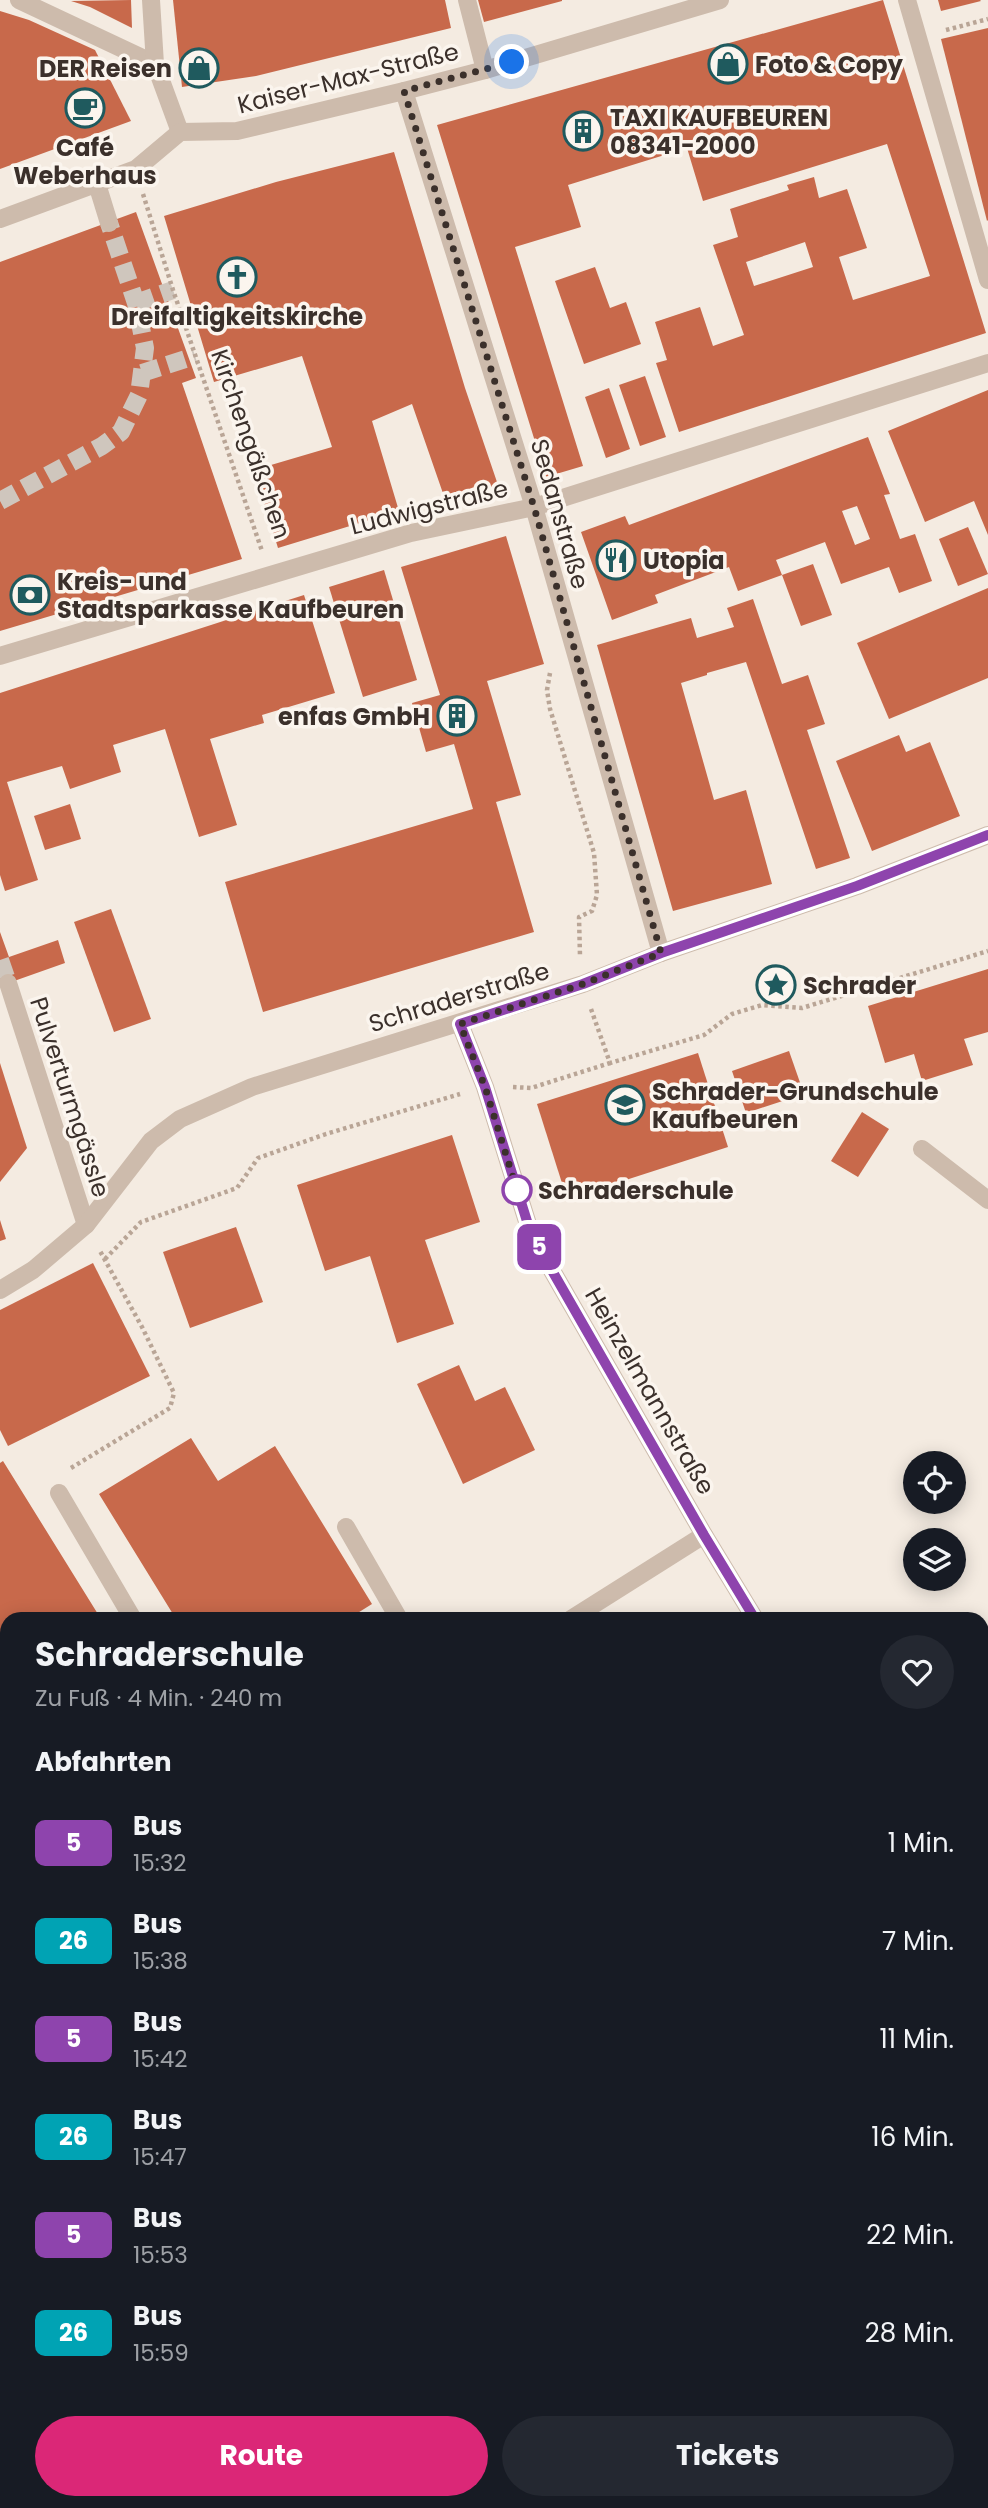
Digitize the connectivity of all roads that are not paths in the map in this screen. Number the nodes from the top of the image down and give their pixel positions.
1 (19, 0) edge
2 (151, 0) edge
3 (467, 0) edge
4 (720, 0) edge
5 (907, 0) edge
6 (155, 64) junction
7 (485, 69) junction
8 (404, 91) junction
9 (180, 132) junction
10 (97, 184) junction
11 (0, 219) edge
12 (109, 223) tunnel mouth
13 (988, 280) edge
14 (988, 363) edge
15 (534, 507) junction
16 (0, 656) edge
17 (988, 835) edge
18 (661, 953) junction
19 (8, 984) tunnel mouth
20 (460, 1024) junction
21 (922, 1149) dead end
22 (988, 1200) edge
23 (86, 1225) junction
24 (0, 1290) edge
25 (59, 1493) road end
26 (346, 1527) dead end
27 (704, 1535) junction
28 (129, 1612) edge
29 (396, 1612) edge
30 (582, 1612) edge
31 (751, 1612) edge

1 - 6 street
2 - 6 street
3 - 7 street
4 - 7 street, Kaiser-Max-Straße
5 - 13 street
6 - 9 street
7 - 8 street, Kaiser-Max-Straße
8 - 9 street, Kaiser-Max-Straße
8 - 15 street, Sedanstraße
9 - 10 street
10 - 11 street
10 - 12 street
14 - 15 street, Ludwigstraße
15 - 16 street, Ludwigstraße
15 - 18 street, Sedanstraße
17 - 18 street, Schraderstraße
18 - 20 street, Schraderstraße
19 - 23 street, Pulverturmgässle
20 - 23 street, Schraderstraße
20 - 27 street, Heinzelmannstraße
21 - 22 street
23 - 24 street, Schraderstraße
25 - 28 street
26 - 29 street
27 - 30 street
27 - 31 street, Heinzelmannstraße

